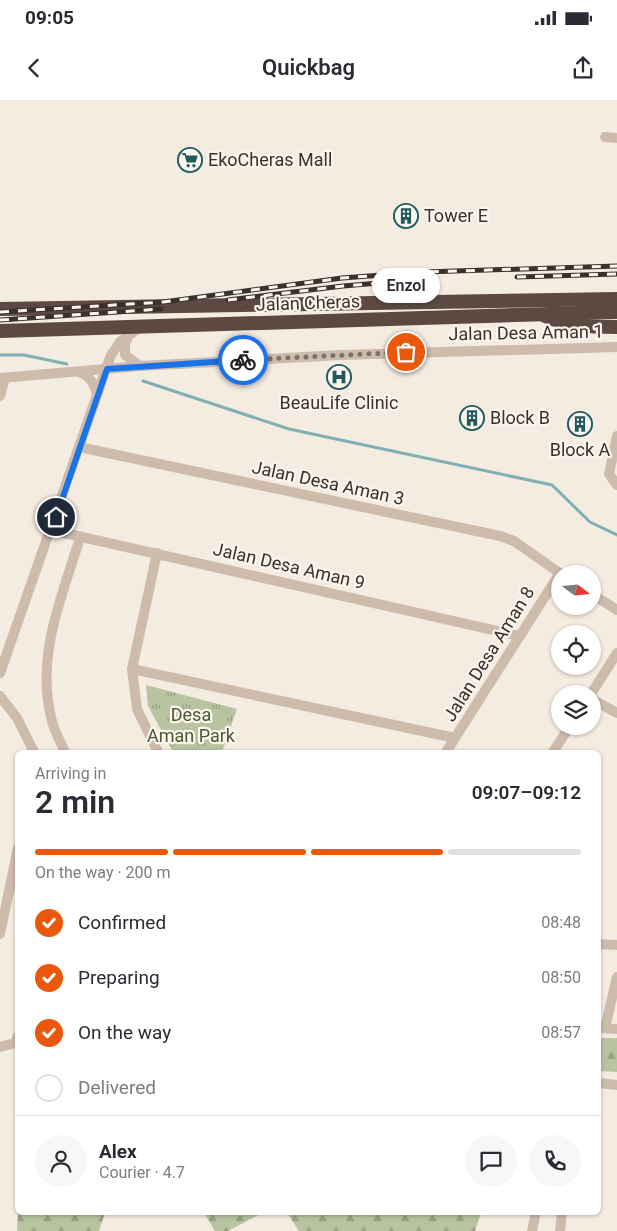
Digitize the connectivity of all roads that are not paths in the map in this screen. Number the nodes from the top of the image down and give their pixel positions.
1 (605, 137) dead end
2 (617, 138) edge
3 (617, 299) edge
4 (0, 309) edge
5 (617, 312) edge
6 (541, 315) junction
7 (617, 327) edge
8 (0, 331) edge
9 (135, 331) junction
10 (617, 347) edge
11 (140, 366) junction
12 (107, 369) junction
13 (77, 371) junction
14 (2, 375) edge
15 (97, 395) junction
16 (0, 396) edge
17 (617, 436) edge
18 (79, 446) junction
19 (617, 485) edge
20 (51, 530) junction
21 (80, 538) junction
22 (157, 553) junction
23 (551, 567) edge
24 (551, 587) edge
25 (601, 600) edge
26 (617, 610) edge
27 (519, 636) junction
28 (617, 653) edge
29 (132, 669) junction
30 (0, 673) edge
31 (597, 685) edge
32 (0, 696) edge
33 (601, 704) edge
34 (617, 713) edge
35 (564, 735) edge
36 (455, 738) junction
37 (33, 750) edge
38 (64, 750) edge
39 (157, 750) edge
40 (447, 750) edge
41 (554, 750) edge
42 (15, 862) edge
43 (0, 934) edge
44 (601, 944) edge
45 (617, 945) edge
46 (617, 977) edge
47 (602, 1028) edge
48 (617, 1029) edge
49 (15, 1040) edge
50 (0, 1047) edge
51 (601, 1082) edge
52 (617, 1085) edge
53 (535, 1215) edge
54 (562, 1215) edge
55 (532, 1231) edge
56 (560, 1231) edge

1 - 2 street
3 - 4 highway, Jalan Cheras
5 - 6 highway, Jalan Cheras
6 - 7 highway
6 - 9 highway, Jalan Cheras
8 - 9 highway, Jalan Cheras
9 - 11 street
9 - 12 street
10 - 11 street, Jalan Desa Aman 1
11 - 12 street, Jalan Desa Aman 1
12 - 13 street, Jalan Desa Aman 1
12 - 15 street
13 - 14 street, Jalan Desa Aman 1
13 - 15 street
14 - 16 street
15 - 18 street
17 - 19 street
18 - 20 street
18 - 23 street, Jalan Desa Aman 3
20 - 21 street, Jalan Desa Aman 9
20 - 30 street
21 - 22 street, Jalan Desa Aman 9
21 - 38 street
22 - 27 street, Jalan Desa Aman 9
22 - 29 street
24 - 27 street, Jalan Desa Aman 8
25 - 26 street
27 - 36 street, Jalan Desa Aman 8
28 - 31 street
29 - 36 street
29 - 39 street
32 - 37 street
33 - 34 street
35 - 41 street
36 - 40 street, Jalan Desa Aman 8
42 - 43 street
44 - 45 street
46 - 47 street
47 - 48 street
49 - 50 street
51 - 52 street
53 - 55 street
54 - 56 street

